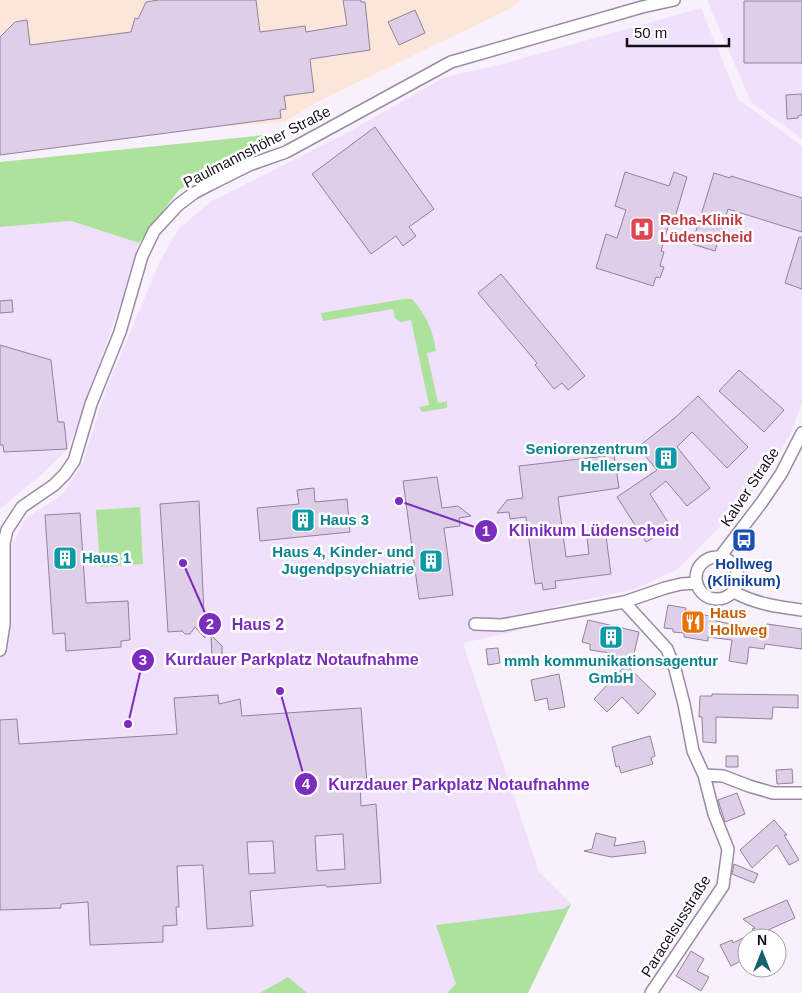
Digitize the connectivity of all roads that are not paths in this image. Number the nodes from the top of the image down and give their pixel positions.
1 (674, 0) edge
2 (802, 433) edge
3 (720, 557) junction
4 (697, 583) junction
5 (734, 592) junction
6 (624, 602) junction
7 (802, 610) edge
8 (475, 624) dead end
9 (0, 650) edge
10 (704, 775) junction
11 (802, 793) edge
12 (651, 993) edge

1 - 9 street, Paulmannshöher Straße
2 - 3 street, Kalver Straße
3 - 4 street
3 - 5 street
4 - 5 street
4 - 6 street
5 - 7 street
6 - 8 street
6 - 10 street, Paracelsusstraße
10 - 11 street
10 - 12 street, Paracelsusstraße

